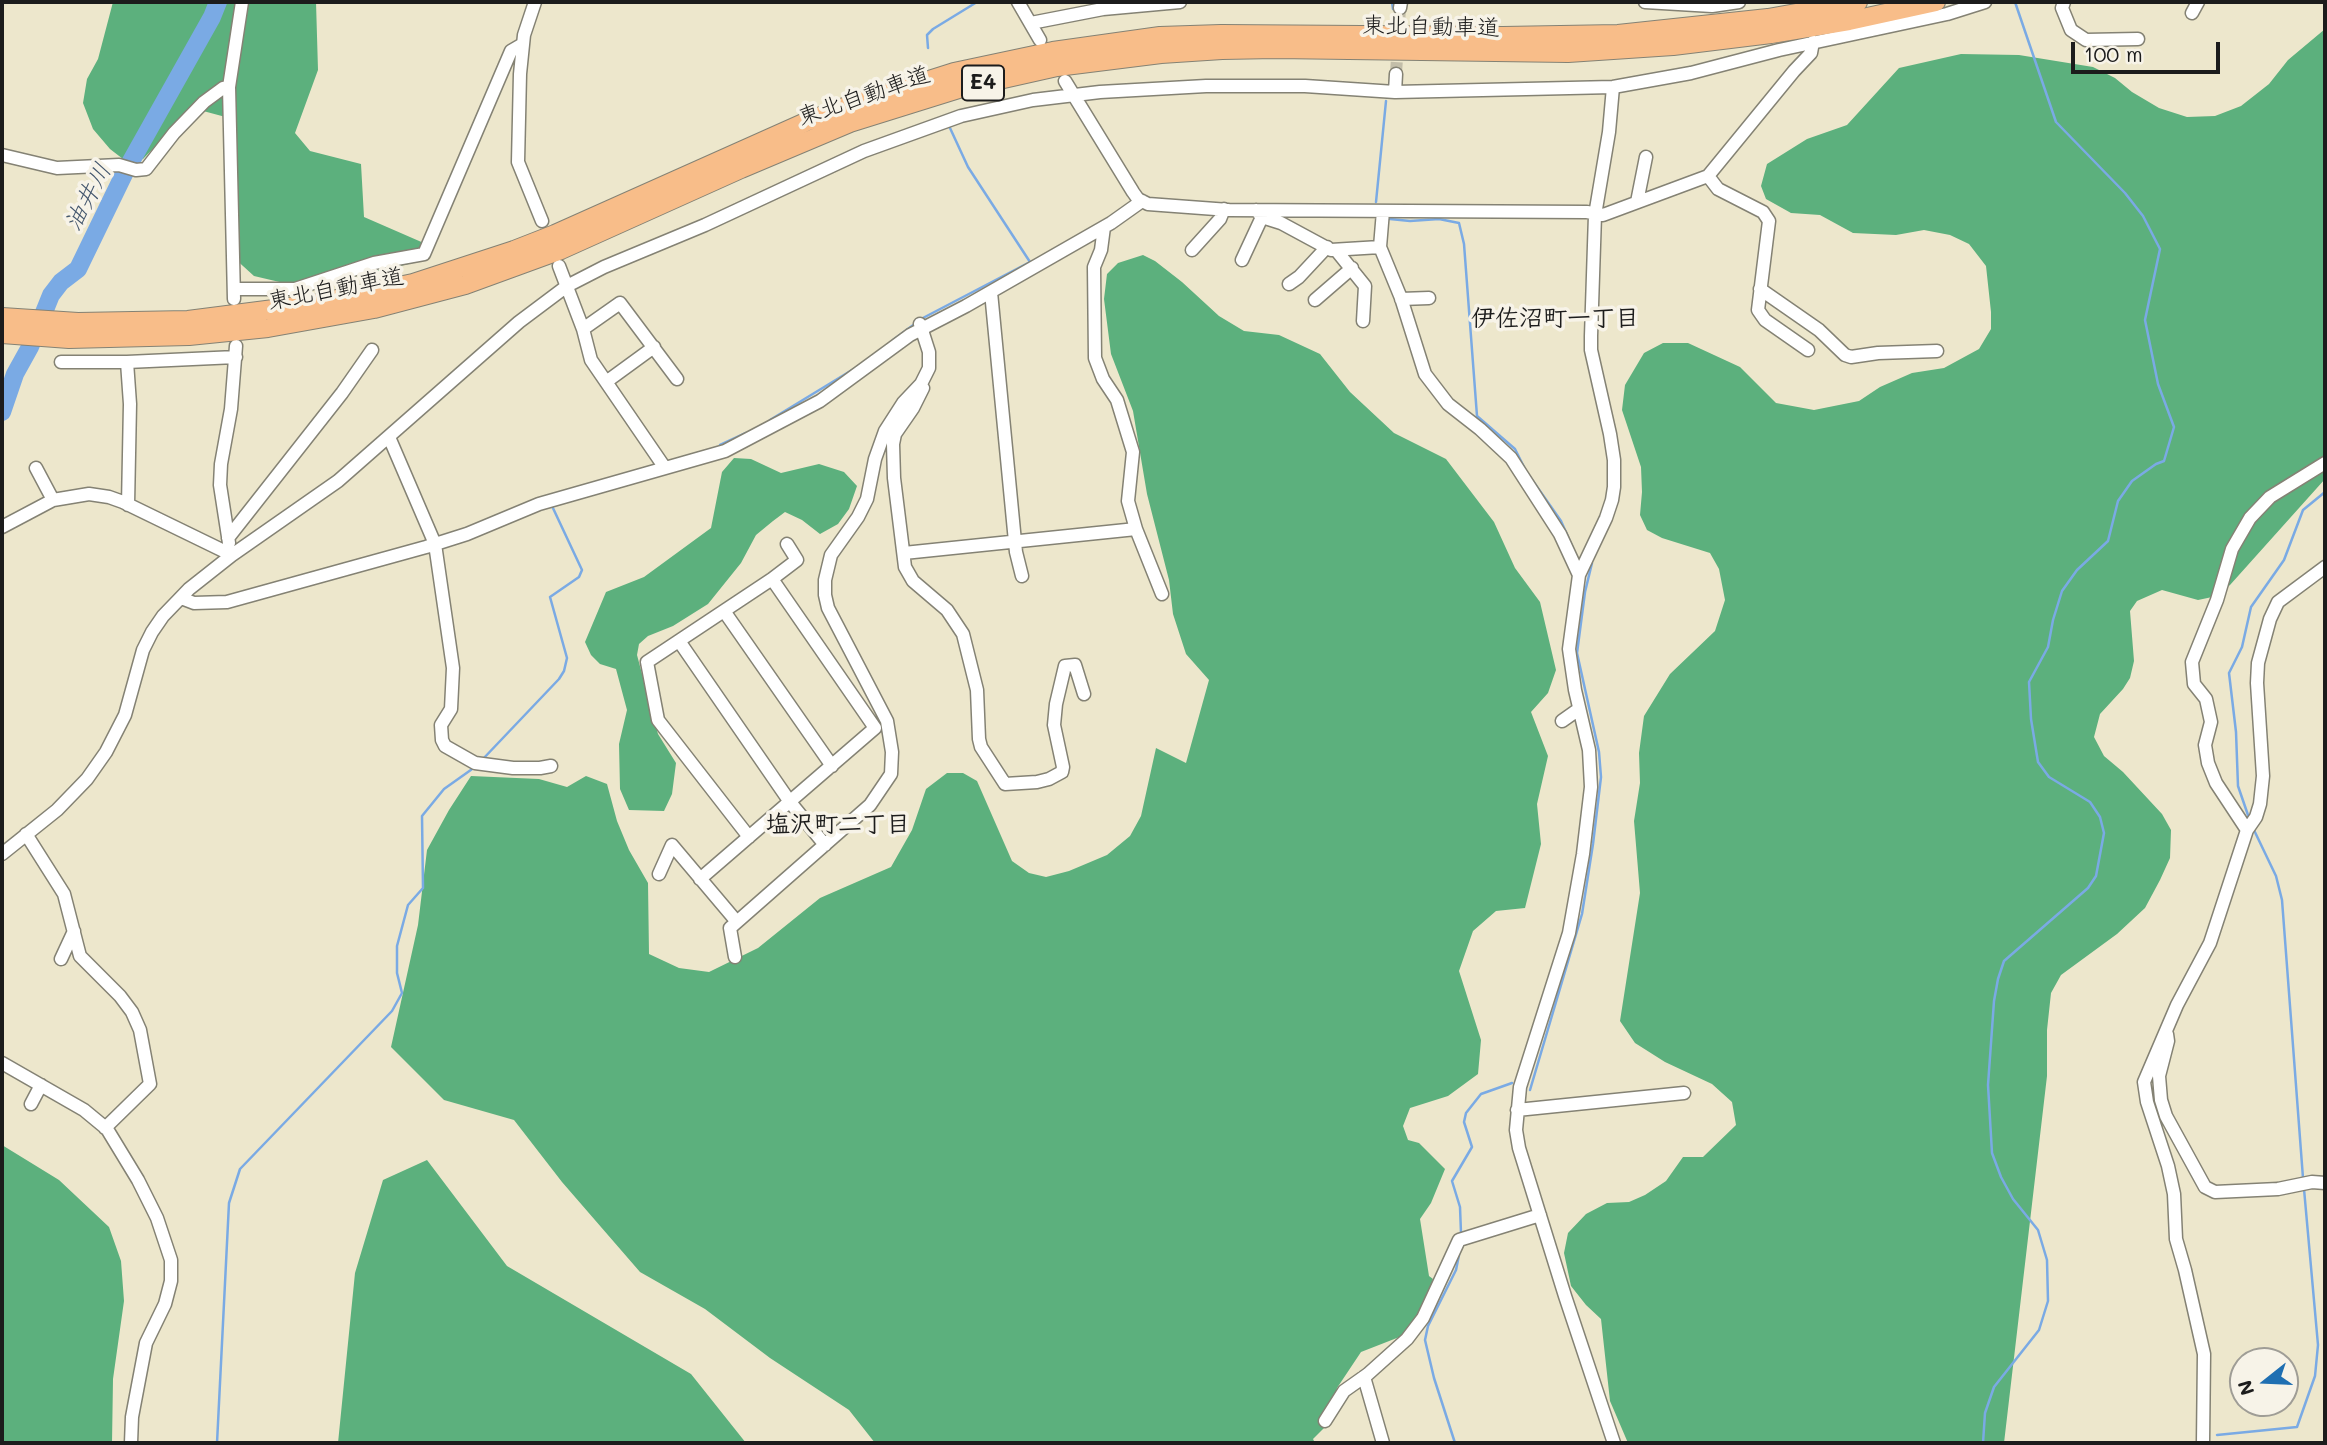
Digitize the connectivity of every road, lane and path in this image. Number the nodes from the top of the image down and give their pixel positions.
1 (242, 2) edge
2 (535, 2) edge
3 (1018, 2) edge
4 (1180, 2) edge
5 (1645, 2) edge
6 (1739, 2) edge
7 (1858, 2) edge
8 (1936, 2) edge
9 (1984, 2) edge
10 (2064, 2) edge
11 (1031, 23) junction
12 (2138, 39) dead end
13 (1040, 40) dead end
14 (1813, 42) junction
15 (523, 44) junction
16 (1396, 74) tunnel mouth
17 (1065, 81) dead end
18 (229, 87) junction
19 (1613, 87) junction
20 (1395, 92) junction
21 (1073, 95) junction
22 (2, 155) edge
23 (1646, 157) dead end
24 (1708, 176) junction
25 (1142, 201) junction
26 (1637, 202) junction
27 (1224, 209) junction
28 (1383, 211) junction
29 (1259, 213) junction
30 (1595, 215) junction
31 (542, 221) dead end
32 (1104, 227) junction
33 (1380, 247) junction
34 (1331, 249) junction
35 (1192, 250) dead end
36 (1242, 260) dead end
37 (559, 266) dead end
38 (1352, 268) junction
39 (1289, 284) dead end
40 (567, 286) junction
41 (1760, 289) junction
42 (991, 292) junction
43 (1429, 298) dead end
44 (1401, 299) junction
45 (1315, 300) dead end
46 (1363, 321) dead end
47 (1806, 321) junction
48 (8, 326) edge
49 (921, 326) junction
50 (583, 329) junction
51 (1793, 339) junction
52 (654, 347) junction
53 (372, 350) dead end
54 (1808, 350) dead end
55 (1937, 351) dead end
56 (61, 362) dead end
57 (127, 362) junction
58 (925, 377) junction
59 (677, 379) dead end
60 (606, 382) junction
61 (389, 437) junction
62 (2325, 463) edge
63 (36, 468) dead end
64 (665, 468) junction
65 (53, 500) junction
66 (128, 505) junction
67 (2, 527) edge
68 (1136, 529) junction
69 (228, 538) junction
70 (1016, 542) junction
71 (435, 544) junction
72 (787, 544) dead end
73 (904, 553) junction
74 (232, 555) junction
75 (2325, 567) edge
76 (1578, 575) junction
77 (1022, 576) dead end
78 (772, 579) junction
79 (1162, 594) dead end
80 (181, 598) junction
81 (724, 611) junction
82 (679, 640) junction
83 (1084, 694) dead end
84 (1579, 709) junction
85 (1562, 721) dead end
86 (551, 766) dead end
87 (832, 766) junction
88 (790, 802) junction
89 (2251, 824) junction
90 (26, 834) junction
91 (749, 837) junction
92 (825, 845) junction
93 (2, 854) edge
94 (659, 874) dead end
95 (700, 879) junction
96 (737, 922) junction
97 (74, 932) junction
98 (735, 957) dead end
99 (61, 959) dead end
100 (2166, 1030) junction
101 (2, 1063) edge
102 (41, 1085) junction
103 (1684, 1093) dead end
104 (31, 1104) dead end
105 (1517, 1110) junction
106 (105, 1128) junction
107 (2325, 1183) edge
108 (1540, 1215) junction
109 (1364, 1377) junction
110 (1325, 1421) dead end
111 (131, 1443) edge
112 (1383, 1443) edge
113 (1614, 1443) edge
114 (2203, 1443) edge

1 - 18 street
2 - 15 street
3 - 11 street
4 - 11 street
5 - 6 street
7 - 48 highway, 東北自動車道 / E4
8 - 48 highway, 東北自動車道 / E4
9 - 14 street
10 - 12 street
11 - 13 street
14 - 19 street
14 - 24 street
15 - 18 street
15 - 31 street
16 - 20 street
17 - 21 street
18 - 22 street
19 - 20 street
19 - 30 street
20 - 21 street
21 - 25 street
21 - 40 street
23 - 26 street
24 - 26 street
24 - 41 street
25 - 27 street
25 - 32 street
26 - 30 street
27 - 29 street
27 - 35 street
28 - 29 street
28 - 30 street
28 - 33 street
29 - 34 street
29 - 36 street
30 - 76 street
32 - 42 street
32 - 68 street
33 - 34 street
33 - 44 street
34 - 38 street
34 - 39 street
37 - 40 street
38 - 45 street
38 - 46 street
40 - 50 street
40 - 61 street
41 - 47 street
41 - 51 street
42 - 49 street
42 - 70 street
43 - 44 street
44 - 76 street
47 - 51 street
47 - 55 street
49 - 58 street
49 - 64 street
50 - 52 street
50 - 60 street
51 - 54 street
52 - 59 street
52 - 60 street
53 - 69 street
56 - 57 street
57 - 66 street
57 - 69 street
58 - 73 street
58 - 92 street
60 - 64 street
61 - 71 street
61 - 74 street
62 - 89 street
63 - 65 street
64 - 71 street
65 - 66 street
65 - 67 street
66 - 74 street
68 - 70 street
68 - 79 street
69 - 74 street
70 - 73 street
70 - 77 street
71 - 80 street
71 - 86 street
72 - 78 street
73 - 83 street
74 - 80 street
75 - 89 street
76 - 84 street
78 - 81 street
78 - 87 street
80 - 90 street
81 - 82 street
81 - 87 street
82 - 88 street
82 - 91 street
84 - 85 street
84 - 105 street
87 - 88 street
88 - 91 street
88 - 92 street
89 - 100 street
90 - 93 street
90 - 97 street
91 - 95 street
92 - 96 street
94 - 95 street
95 - 96 street
96 - 98 street
97 - 99 street
97 - 106 street
100 - 107 street
100 - 114 street
101 - 102 street
102 - 104 street
102 - 106 street
103 - 105 street
105 - 108 street
106 - 111 street
108 - 109 street
108 - 113 street
109 - 110 street
109 - 112 street

